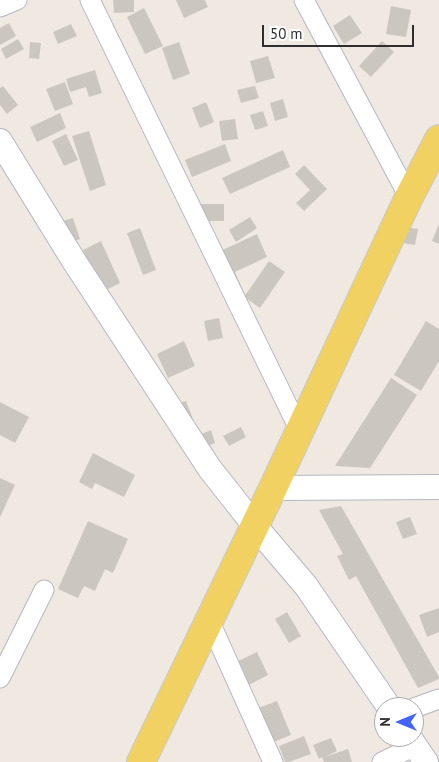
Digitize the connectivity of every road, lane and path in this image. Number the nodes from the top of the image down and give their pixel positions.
1 (17, 0) edge
2 (90, 0) edge
3 (304, 0) edge
4 (0, 7) edge
5 (439, 139) edge
6 (0, 141) edge
7 (409, 197) junction
8 (300, 431) junction
9 (439, 487) edge
10 (273, 488) junction
11 (255, 526) junction
12 (44, 590) dead end
13 (209, 620) junction
14 (0, 678) edge
15 (383, 697) edge
16 (439, 699) edge
17 (424, 704) edge
18 (417, 748) edge
19 (141, 762) edge
20 (272, 762) edge
21 (382, 762) edge

1 - 4 street
2 - 8 street
3 - 7 street
5 - 7 main road
6 - 11 street
7 - 8 main road
8 - 10 main road
9 - 10 street
10 - 11 main road
11 - 13 main road
11 - 15 street
12 - 14 street
13 - 19 main road
13 - 20 street
16 - 17 street
18 - 21 street

